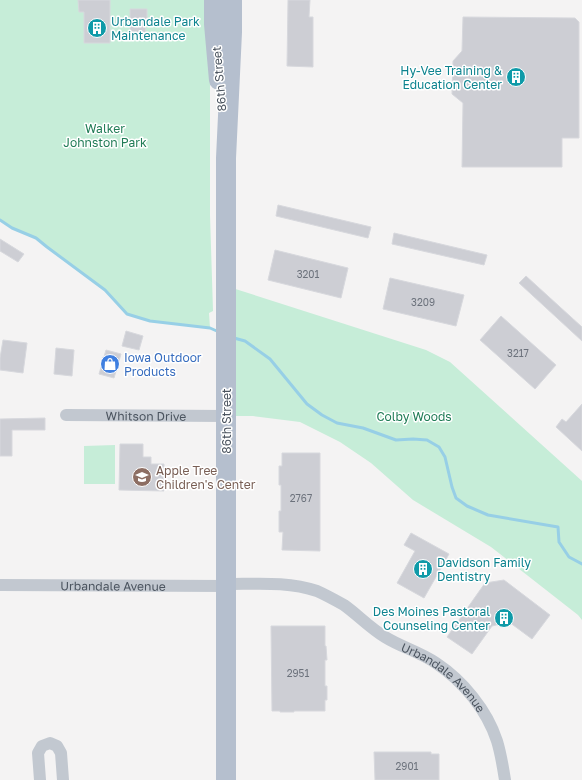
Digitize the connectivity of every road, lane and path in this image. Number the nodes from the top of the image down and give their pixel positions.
1 (214, 0) edge
2 (232, 0) edge
3 (226, 158) junction
4 (66, 415) dead end
5 (226, 416) junction
6 (0, 585) edge
7 (226, 585) junction
8 (40, 780) edge
9 (63, 780) edge
10 (226, 780) edge
11 (505, 780) edge

1 - 3 main road, 86th Street
2 - 3 main road, 86th Street
3 - 5 main road, 86th Street
4 - 5 street, Whitson Drive
5 - 7 main road, 86th Street
6 - 7 street, Urbandale Avenue
7 - 10 main road, 86th Street
7 - 11 street, Urbandale Avenue
8 - 9 street

